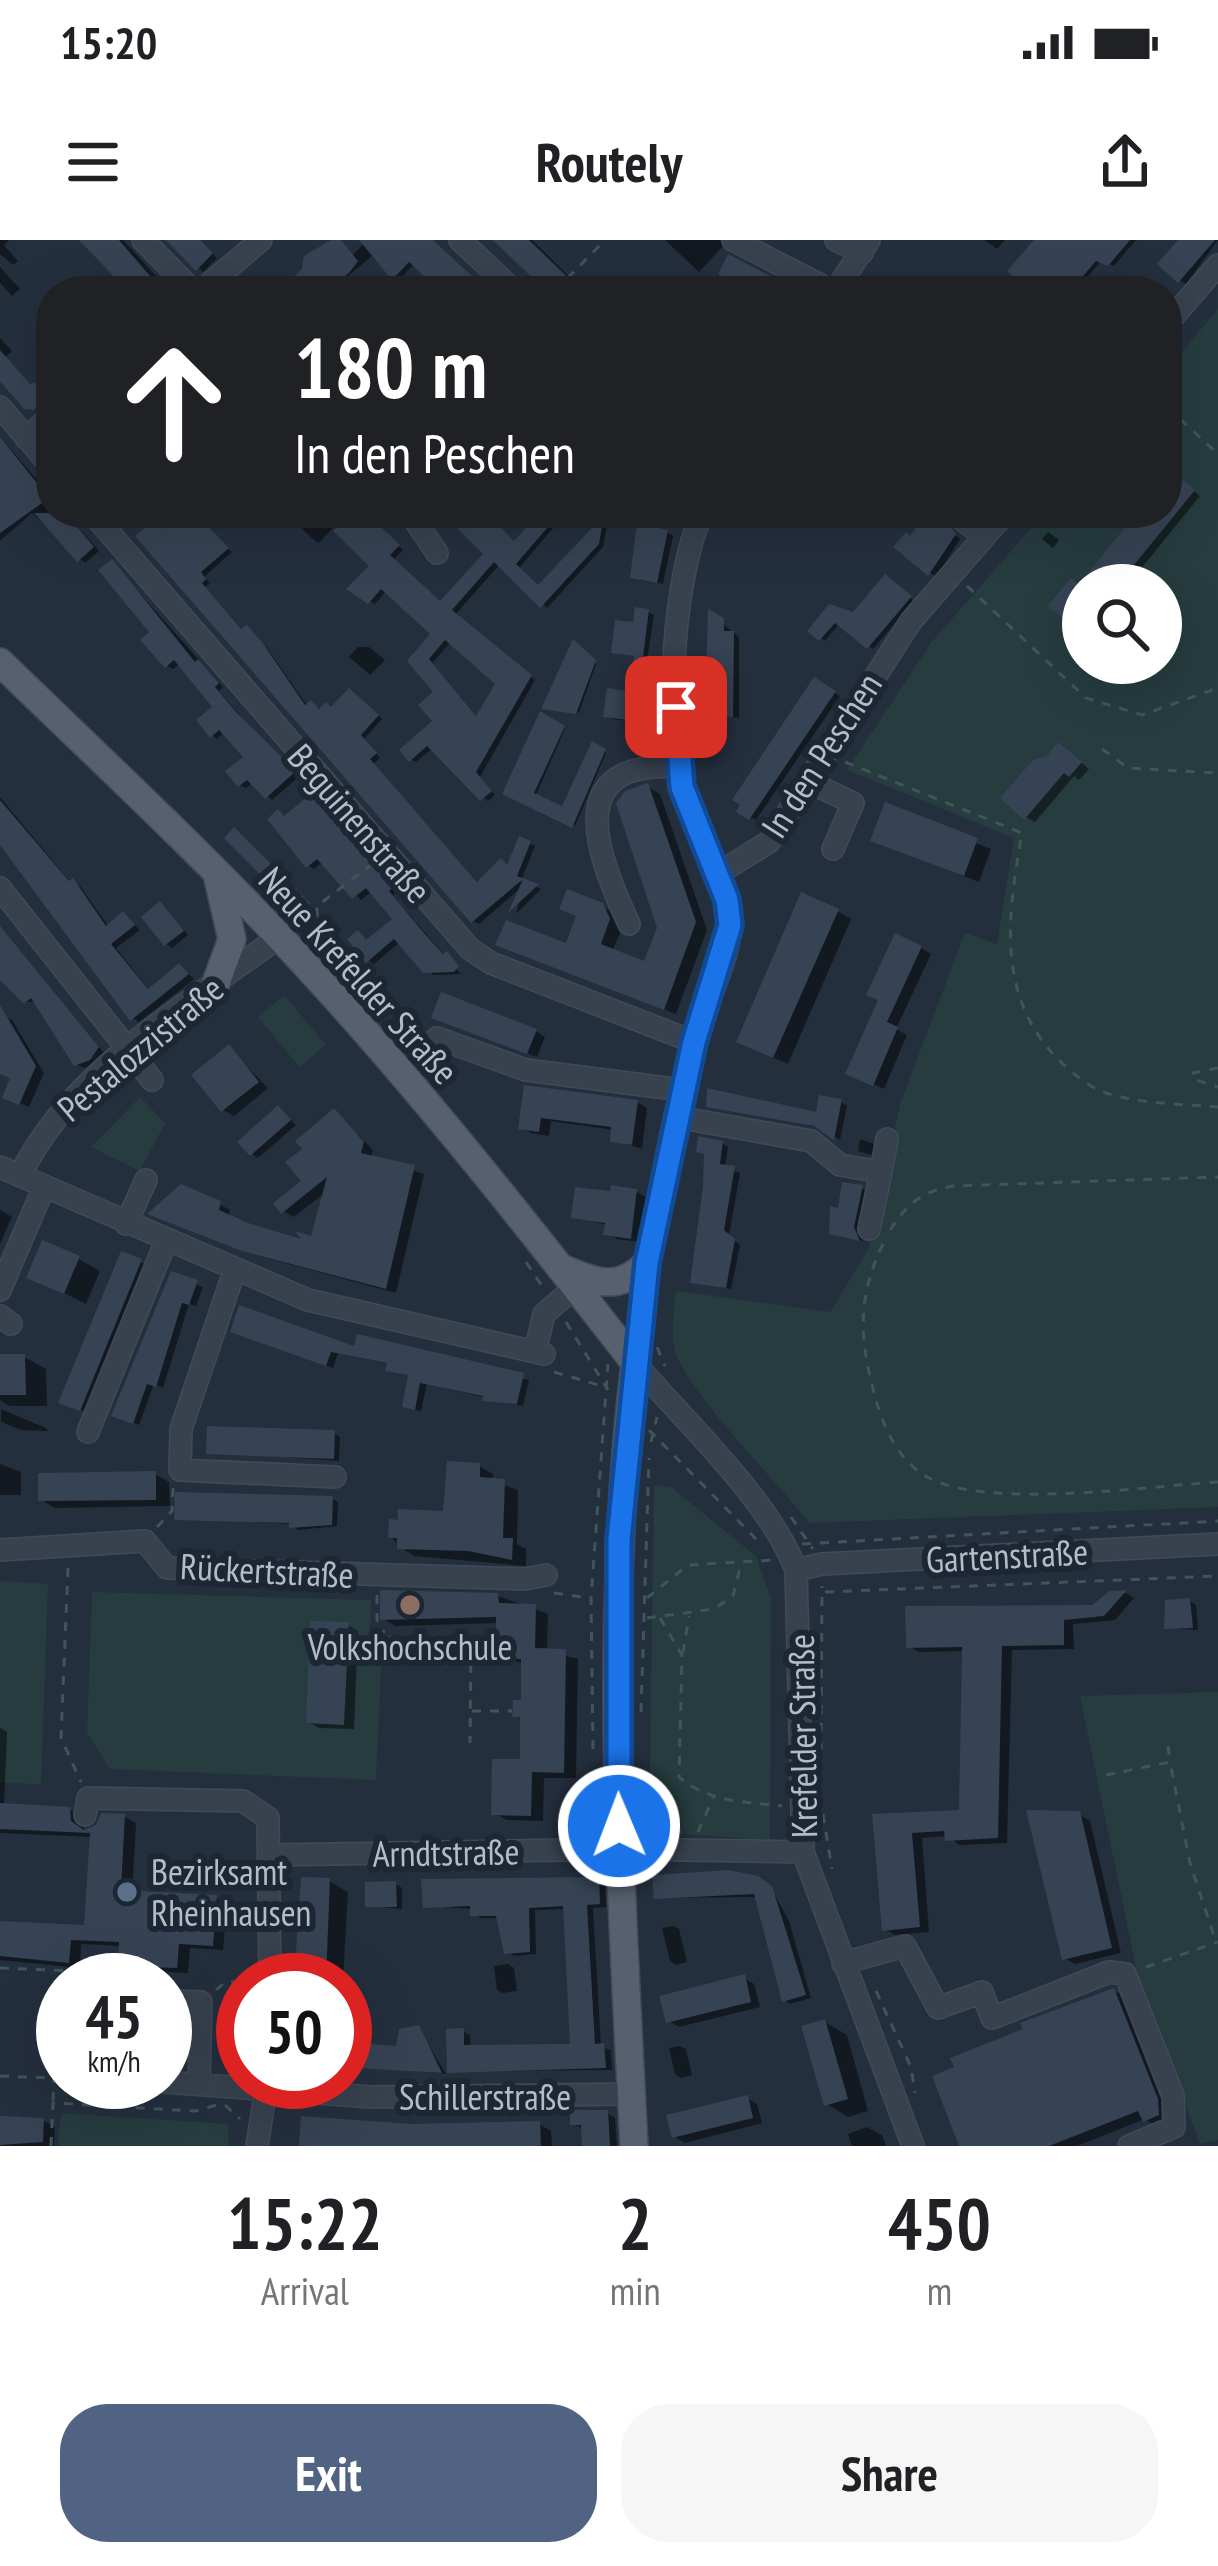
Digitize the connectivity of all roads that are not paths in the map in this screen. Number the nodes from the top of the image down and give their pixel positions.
1 (143, 240) edge
2 (261, 240) edge
3 (460, 240) edge
4 (733, 240) edge
5 (836, 240) edge
6 (866, 246) edge
7 (1218, 265) edge
8 (181, 276) edge
9 (216, 276) edge
10 (498, 276) edge
11 (804, 276) edge
12 (845, 276) edge
13 (1182, 307) edge
14 (0, 407) edge
15 (36, 429) edge
16 (26, 437) junction
17 (36, 449) edge
18 (105, 528) edge
19 (420, 528) edge
20 (698, 528) edge
21 (973, 528) edge
22 (992, 528) edge
23 (984, 537) junction
24 (437, 553) dead end
25 (0, 662) edge
26 (678, 767) junction
27 (807, 781) junction
28 (833, 849) dead end
29 (215, 870) junction
30 (717, 874) junction
31 (0, 888) edge
32 (629, 924) dead end
33 (279, 937) junction
34 (217, 983) junction
35 (437, 1038) dead end
36 (694, 1042) junction
37 (126, 1051) junction
38 (152, 1080) dead end
39 (682, 1090) junction
40 (676, 1117) junction
41 (887, 1139) dead end
42 (10, 1172) edge
43 (881, 1172) junction
44 (146, 1180) dead end
45 (44, 1187) junction
46 (126, 1223) junction
47 (869, 1229) dead end
48 (166, 1241) junction
49 (647, 1263) junction
50 (235, 1269) junction
51 (563, 1286) junction
52 (0, 1290) edge
53 (635, 1364) junction
54 (88, 1432) dead end
55 (335, 1477) dead end
56 (1218, 1544) edge
57 (0, 1550) edge
58 (796, 1570) junction
59 (546, 1575) road end
60 (86, 1807) road end
61 (620, 1849) junction
62 (803, 1852) junction
63 (272, 1855) junction
64 (270, 1953) edge
65 (852, 1960) junction
66 (192, 2002) edge
67 (192, 2084) edge
68 (199, 2084) junction
69 (216, 2084) edge
70 (372, 2092) edge
71 (632, 2094) junction
72 (263, 2109) edge
73 (257, 2146) edge
74 (634, 2146) edge
75 (914, 2146) edge
76 (1129, 2146) edge

1 - 8 street
2 - 9 street
3 - 10 street
4 - 11 street
5 - 6 street
6 - 12 street
7 - 13 street
14 - 16 street
15 - 16 street
16 - 17 street
18 - 36 street, Beguinenstraße
19 - 24 street
20 - 26 street
21 - 23 street
22 - 23 street, In den Peschen
23 - 27 street, In den Peschen
25 - 29 main road, Neue Krefelder Straße
26 - 30 street
26 - 32 street
27 - 28 street
27 - 30 street, In den Peschen
29 - 33 main road, Neue Krefelder Straße
29 - 34 main road
30 - 36 street
31 - 37 street
33 - 34 street, Pestalozzistraße
33 - 51 main road, Neue Krefelder Straße
34 - 37 street, Pestalozzistraße
35 - 39 street
36 - 39 street
37 - 38 street
37 - 42 street, Pestalozzistraße
39 - 40 street
40 - 43 street
40 - 49 street
41 - 43 street
42 - 45 street
43 - 47 street
44 - 46 street
45 - 46 street
45 - 52 street
46 - 48 street
48 - 50 street
48 - 54 street
49 - 51 main road
49 - 53 street
50 - 51 street
50 - 55 street
51 - 53 main road, Neue Krefelder Straße
53 - 58 street
53 - 61 main road
56 - 58 street, Gartenstraße
57 - 59 street, Rückertstraße
58 - 62 street, Krefelder Straße
60 - 63 street
61 - 62 street, Arndtstraße
61 - 63 street, Arndtstraße
61 - 71 main road
62 - 65 street, Krefelder Straße
63 - 64 street
65 - 75 street, Krefelder Straße
65 - 76 street
66 - 68 street
67 - 68 street, Schillerstraße
68 - 69 street, Schillerstraße
70 - 71 street, Schillerstraße
71 - 74 main road
72 - 73 street

